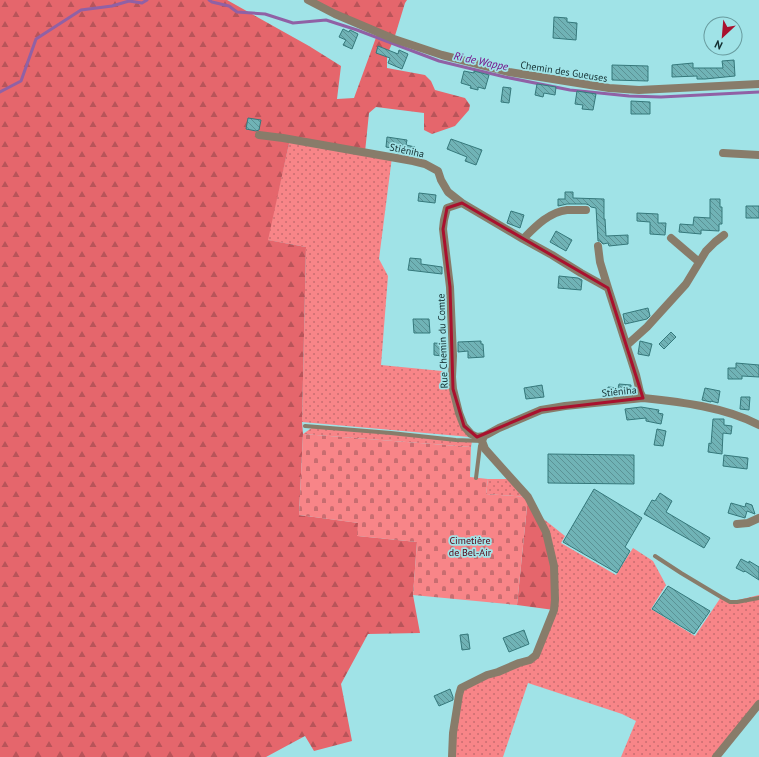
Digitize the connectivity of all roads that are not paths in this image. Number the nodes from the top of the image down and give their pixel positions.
1 (308, 0) edge
2 (759, 84) edge
3 (259, 135) dead end
4 (723, 153) dead end
5 (759, 155) edge
6 (462, 203) junction
7 (586, 210) dead end
8 (724, 235) dead end
9 (671, 238) dead end
10 (523, 239) junction
11 (598, 246) dead end
12 (699, 262) junction
13 (608, 288) junction
14 (627, 345) junction
15 (643, 398) junction
16 (759, 425) edge
17 (304, 426) dead end
18 (483, 439) junction
19 (476, 478) dead end
20 (759, 518) edge
21 (737, 524) dead end
22 (655, 556) dead end
23 (759, 598) edge
24 (759, 704) edge
25 (452, 757) edge
26 (716, 757) edge

1 - 2 street, Chemin des Gueuses
3 - 6 street, Stiéniha
4 - 5 street
6 - 10 street, Stiéniha
6 - 18 street, Rue Chemin du Comte
7 - 10 street
8 - 12 street
9 - 12 street
10 - 13 street, Stiéniha
11 - 13 street, Stiéniha
12 - 14 street
13 - 14 street, Stiéniha
14 - 15 street, Stiéniha
15 - 16 street, Stiéniha
15 - 18 street, Stiéniha
17 - 18 lane
18 - 19 lane
18 - 25 street
20 - 21 street
22 - 23 lane
24 - 26 street

